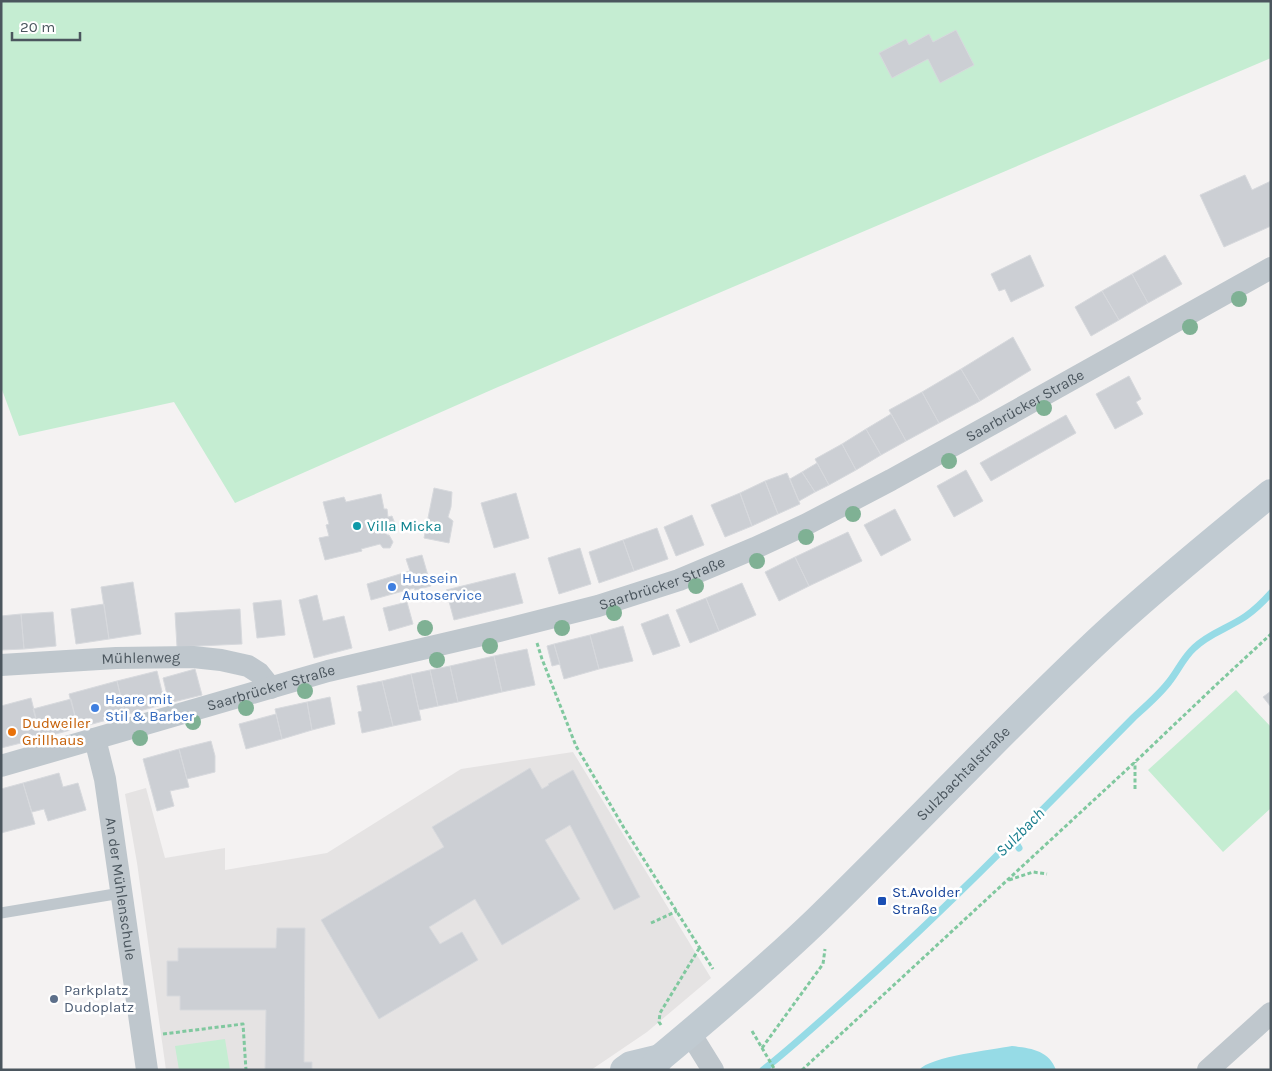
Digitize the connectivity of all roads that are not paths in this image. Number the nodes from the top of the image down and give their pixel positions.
1 (1271, 268) edge
2 (1271, 493) edge
3 (1, 665) edge
4 (271, 688) junction
5 (95, 739) junction
6 (1, 766) edge
7 (121, 893) junction
8 (1, 912) edge
9 (1271, 1013) edge
10 (677, 1031) junction
11 (647, 1066) edge
12 (147, 1070) edge
13 (713, 1070) edge
14 (1208, 1070) edge

1 - 4 street, Saarbrücker Straße
2 - 10 main road, Sulzbachtalstraße
3 - 4 street, Mühlenweg
4 - 5 street, Saarbrücker Straße
5 - 6 street, Saarbrücker Straße
5 - 7 street, An der Mühlenschule
7 - 8 lane
7 - 12 street, An der Mühlenschule
9 - 14 street
10 - 11 main road, Sulzbachtalstraße
10 - 13 street

